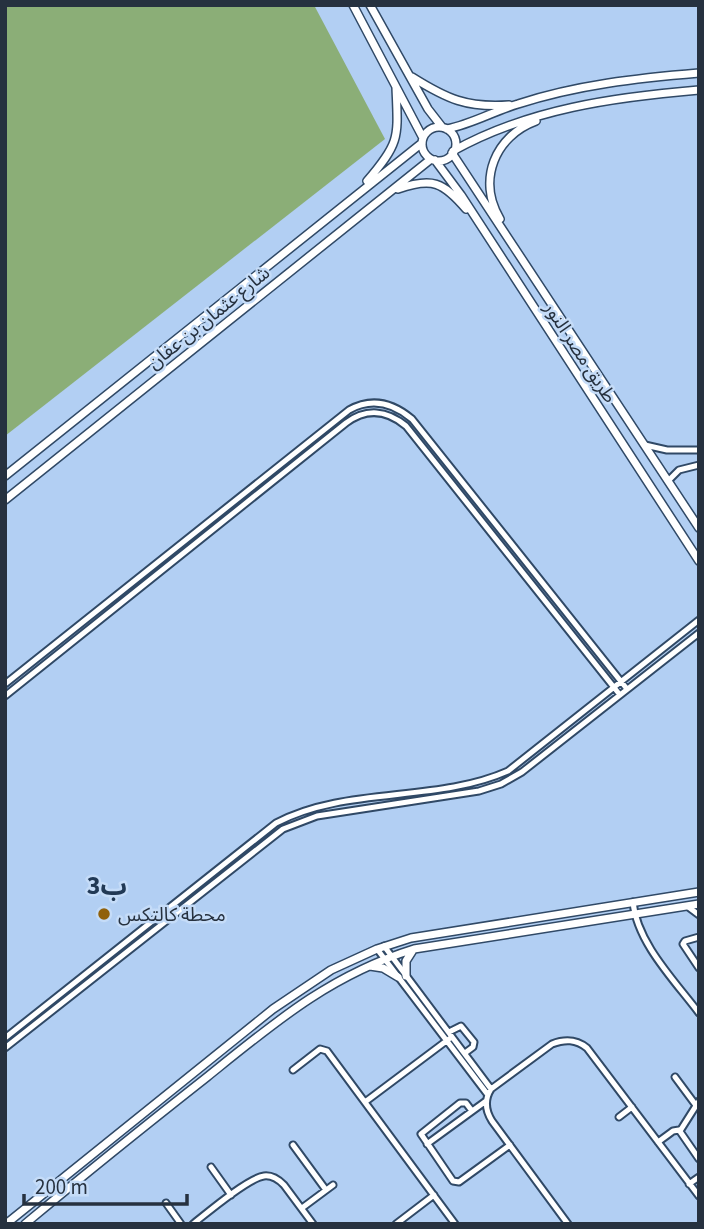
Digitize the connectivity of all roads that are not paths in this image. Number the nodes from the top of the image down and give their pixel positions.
1 (353, 5) edge
2 (370, 5) edge
3 (699, 73) edge
4 (410, 75) junction
5 (396, 83) junction
6 (699, 90) edge
7 (517, 104) junction
8 (554, 113) junction
9 (445, 128) junction
10 (422, 141) junction
11 (453, 152) junction
12 (433, 159) junction
13 (391, 191) junction
14 (355, 196) junction
15 (482, 228) junction
16 (507, 239) junction
17 (555, 307) junction
18 (539, 317) junction
19 (645, 445) junction
20 (699, 450) edge
21 (699, 465) edge
22 (5, 476) edge
23 (668, 481) junction
24 (5, 500) edge
25 (699, 528) edge
26 (699, 561) edge
27 (699, 620) edge
28 (699, 633) edge
29 (622, 682) junction
30 (5, 684) edge
31 (614, 688) junction
32 (627, 689) junction
33 (620, 695) junction
34 (5, 696) edge
35 (699, 892) edge
36 (633, 902) junction
37 (699, 904) edge
38 (687, 906) junction
39 (634, 915) junction
40 (699, 915) edge
41 (699, 937) edge
42 (380, 948) junction
43 (414, 949) junction
44 (388, 957) junction
45 (366, 966) junction
46 (699, 968) edge
47 (402, 976) junction
48 (699, 1013) edge
49 (449, 1037) junction
50 (5, 1038) edge
51 (5, 1048) edge
52 (465, 1053) junction
53 (293, 1070) dead end
54 (675, 1077) dead end
55 (488, 1095) junction
56 (365, 1102) junction
57 (697, 1102) edge
58 (632, 1107) junction
59 (472, 1111) junction
60 (619, 1117) dead end
61 (680, 1131) junction
62 (658, 1142) junction
63 (427, 1144) junction
64 (293, 1145) dead end
65 (510, 1145) junction
66 (699, 1158) edge
67 (211, 1167) dead end
68 (699, 1177) edge
69 (689, 1184) junction
70 (333, 1185) dead end
71 (326, 1190) junction
72 (231, 1195) junction
73 (434, 1195) junction
74 (699, 1196) edge
75 (166, 1203) dead end
76 (302, 1208) junction
77 (6, 1224) edge
78 (25, 1224) edge
79 (181, 1224) edge
80 (193, 1224) edge
81 (313, 1224) edge
82 (396, 1224) edge
83 (455, 1224) edge
84 (568, 1224) edge

1 - 5 street
2 - 4 street
3 - 7 street
4 - 7 street
4 - 9 street
5 - 10 street
5 - 14 street
6 - 8 street
7 - 9 street
8 - 11 street
8 - 16 street
9 - 10 street
9 - 11 street
10 - 12 street
10 - 14 street, شارع عثمان بن عفان
11 - 12 street
11 - 16 street, طريق مصر النور
12 - 13 street, شارع عثمان بن عفان
12 - 15 street, طريق مصر النور
13 - 15 street
13 - 24 street, شارع عثمان بن عفان
14 - 22 street, شارع عثمان بن عفان
15 - 18 street, طريق مصر النور
16 - 17 street, طريق مصر النور
17 - 18 street
17 - 19 street, طريق مصر النور
18 - 26 street, طريق مصر النور
19 - 20 street
19 - 23 street, طريق مصر النور
21 - 23 street
23 - 25 street, طريق مصر النور
27 - 29 street
28 - 32 street
29 - 30 street
29 - 31 street
29 - 32 street
31 - 33 street
31 - 34 street
31 - 50 street
32 - 33 street
33 - 51 street
35 - 36 street
36 - 39 street
36 - 42 street
37 - 38 street
38 - 39 street
38 - 40 street
39 - 43 street
39 - 48 street
41 - 46 street
42 - 44 street
42 - 77 street
43 - 44 street
43 - 47 street
44 - 45 street
44 - 47 street
45 - 47 street
45 - 78 street
47 - 49 street
49 - 52 street
49 - 52 street
49 - 55 street
49 - 56 street
52 - 55 street
53 - 56 street
54 - 57 street
55 - 58 street
55 - 59 street
55 - 65 street
56 - 73 street
57 - 61 street
58 - 60 street
58 - 62 street
59 - 63 street
59 - 63 street
61 - 62 street
61 - 66 street
62 - 69 street
63 - 65 street
64 - 71 street
65 - 84 street
67 - 72 street
68 - 69 street
69 - 74 street
70 - 71 street
71 - 76 street
72 - 76 street
72 - 80 street
73 - 82 street
73 - 83 street
75 - 79 street
76 - 81 street

